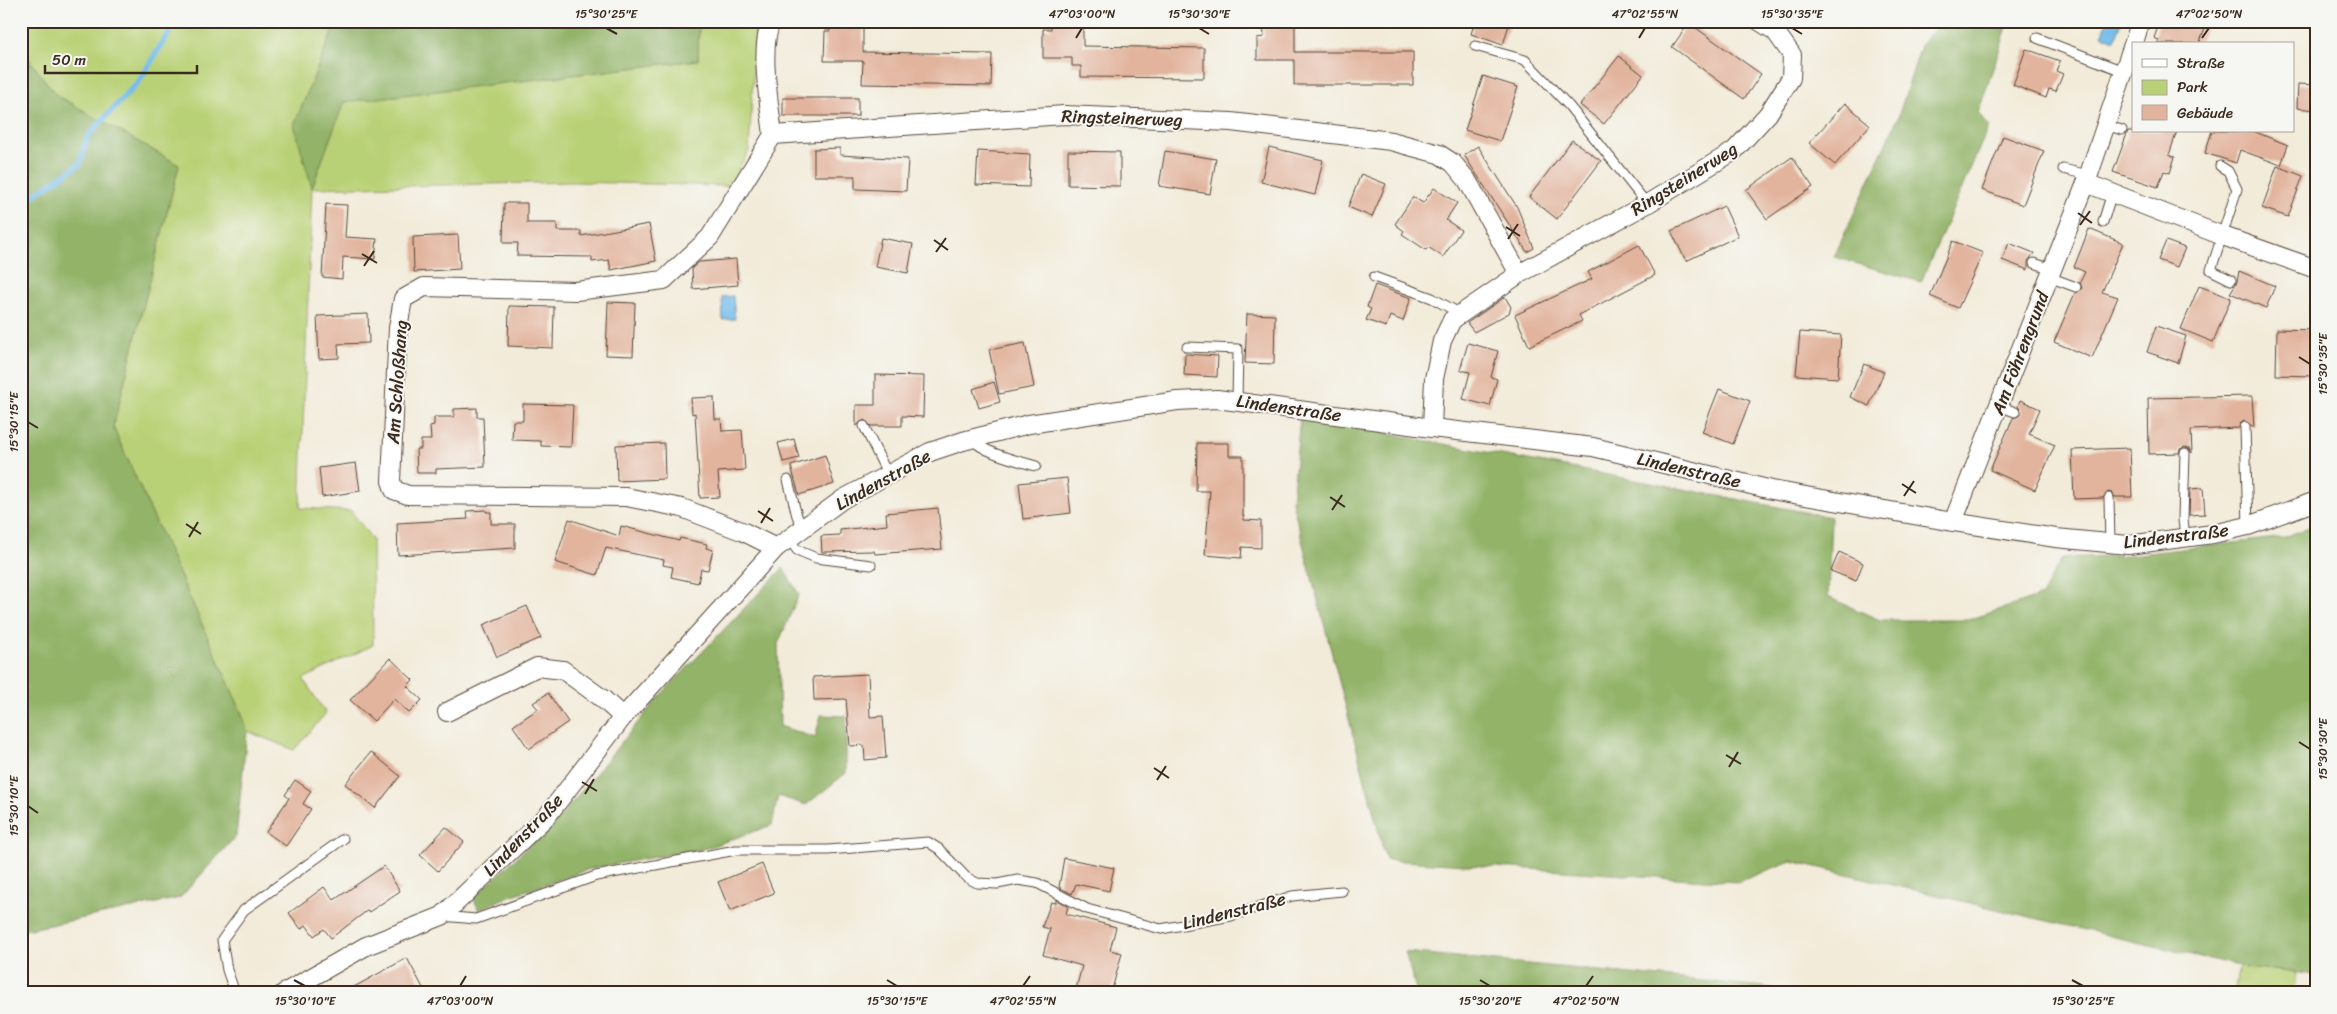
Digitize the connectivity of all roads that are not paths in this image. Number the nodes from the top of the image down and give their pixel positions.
1 (772, 21) edge
2 (1759, 21) edge
3 (2140, 21) edge
4 (2037, 38) dead end
5 (2133, 42) edge
6 (2132, 45) edge
7 (1475, 46) dead end
8 (2123, 71) junction
9 (773, 136) junction
10 (2220, 166) dead end
11 (2063, 169) dead end
12 (2087, 179) junction
13 (2112, 193) junction
14 (1648, 204) junction
15 (2103, 222) dead end
16 (2223, 236) junction
17 (2034, 263) dead end
18 (2316, 269) edge
19 (2051, 273) junction
20 (1519, 274) junction
21 (1374, 277) dead end
22 (2230, 280) dead end
23 (2076, 287) dead end
24 (1460, 314) junction
25 (1187, 347) dead end
26 (1237, 401) junction
27 (1999, 406) junction
28 (2015, 412) dead end
29 (864, 426) dead end
30 (2245, 427) dead end
31 (1432, 428) junction
32 (972, 439) junction
33 (2185, 453) dead end
34 (1036, 466) dead end
35 (888, 475) junction
36 (788, 480) dead end
37 (2109, 498) dead end
38 (2316, 501) edge
39 (1953, 522) junction
40 (2248, 526) junction
41 (789, 538) junction
42 (2185, 538) junction
43 (2110, 543) junction
44 (871, 565) dead end
45 (447, 712) dead end
46 (623, 717) junction
47 (343, 839) dead end
48 (1342, 890) dead end
49 (442, 916) junction
50 (235, 993) edge
51 (284, 993) edge

1 - 9 street
2 - 14 street, Ringsteinerweg
3 - 5 street, Am Föhrengrund
4 - 8 lane
6 - 8 street, Am Föhrengrund
7 - 14 lane
8 - 12 street, Am Föhrengrund
9 - 20 street, Ringsteinerweg
9 - 41 street, Am Schloßhang
10 - 16 lane
11 - 12 lane
12 - 13 street
12 - 19 street, Am Föhrengrund
13 - 15 lane
13 - 16 street
14 - 20 street, Ringsteinerweg
16 - 18 street
16 - 22 lane
17 - 19 lane
19 - 23 lane
19 - 27 street, Am Föhrengrund
20 - 24 street, Ringsteinerweg
21 - 24 lane
24 - 31 street, Ringsteinerweg
25 - 26 lane
26 - 31 street, Lindenstraße
26 - 32 street, Lindenstraße
27 - 28 lane
27 - 39 street, Am Föhrengrund
29 - 35 lane
30 - 40 lane
31 - 39 street, Lindenstraße
32 - 34 lane
32 - 35 street, Lindenstraße
33 - 42 lane
35 - 41 street, Lindenstraße
36 - 41 lane
37 - 43 lane
38 - 40 street, Lindenstraße
39 - 43 street, Lindenstraße
40 - 42 street, Lindenstraße
41 - 44 lane
41 - 46 street, Lindenstraße
42 - 43 street, Lindenstraße
45 - 46 street
46 - 49 street, Lindenstraße
47 - 50 lane
48 - 49 lane, Lindenstraße
49 - 51 street, Lindenstraße

